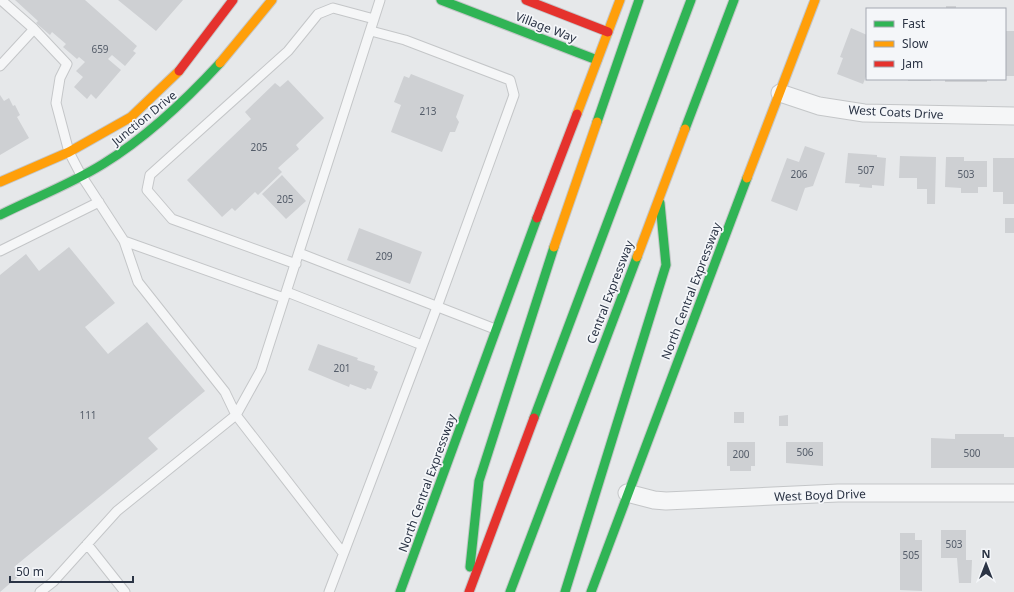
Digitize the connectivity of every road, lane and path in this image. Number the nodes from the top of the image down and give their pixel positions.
1 (233, 0) edge
2 (272, 0) edge
3 (380, 0) edge
4 (441, 0) edge
5 (526, 0) edge
6 (620, 0) edge
7 (639, 0) edge
8 (691, 0) edge
9 (734, 0) edge
10 (815, 0) edge
11 (2, 5) edge
12 (374, 19) junction
13 (34, 29) junction
14 (371, 31) junction
15 (608, 32) junction
16 (597, 60) junction
17 (0, 66) edge
18 (780, 93) junction
19 (1014, 116) edge
20 (68, 152) junction
21 (81, 175) junction
22 (0, 182) edge
23 (659, 197) junction
24 (99, 202) junction
25 (0, 215) edge
26 (124, 241) junction
27 (0, 251) edge
28 (299, 253) junction
29 (296, 264) junction
30 (286, 295) junction
31 (437, 307) junction
32 (495, 329) junction
33 (422, 345) junction
34 (236, 415) junction
35 (627, 493) junction
36 (1014, 493) edge
37 (87, 544) junction
38 (344, 553) junction
39 (40, 592) edge
40 (125, 592) edge
41 (329, 592) edge
42 (400, 592) edge
43 (468, 592) edge
44 (510, 592) edge
45 (565, 592) edge
46 (591, 592) edge

1 - 20 main road, Junction Drive
2 - 21 main road, Junction Drive
3 - 12 lane
4 - 16 main road, Village Way
5 - 15 main road, Village Way
6 - 15 main road, North Central Expressway
7 - 43 main road
8 - 43 main road
9 - 23 main road, Central Expressway
10 - 18 main road, North Central Expressway
11 - 13 lane
12 - 14 lane
12 - 29 lane
13 - 17 lane
13 - 20 lane
14 - 28 lane
14 - 31 lane
15 - 16 main road, North Central Expressway
16 - 32 main road, North Central Expressway
18 - 19 street, West Coats Drive
18 - 35 main road, North Central Expressway
20 - 21 lane
20 - 22 main road, Junction Drive
21 - 24 lane
21 - 25 main road, Junction Drive
23 - 44 main road, Central Expressway
23 - 45 main road
24 - 26 lane
24 - 27 lane
26 - 30 lane
26 - 34 lane
28 - 29 lane
28 - 31 lane
29 - 30 lane
30 - 33 lane
30 - 34 lane
31 - 32 lane
31 - 33 lane
32 - 42 main road, North Central Expressway
33 - 38 lane
34 - 37 lane
34 - 38 lane
35 - 36 street, West Boyd Drive
35 - 46 main road, North Central Expressway
37 - 39 lane
37 - 40 lane
38 - 41 lane

